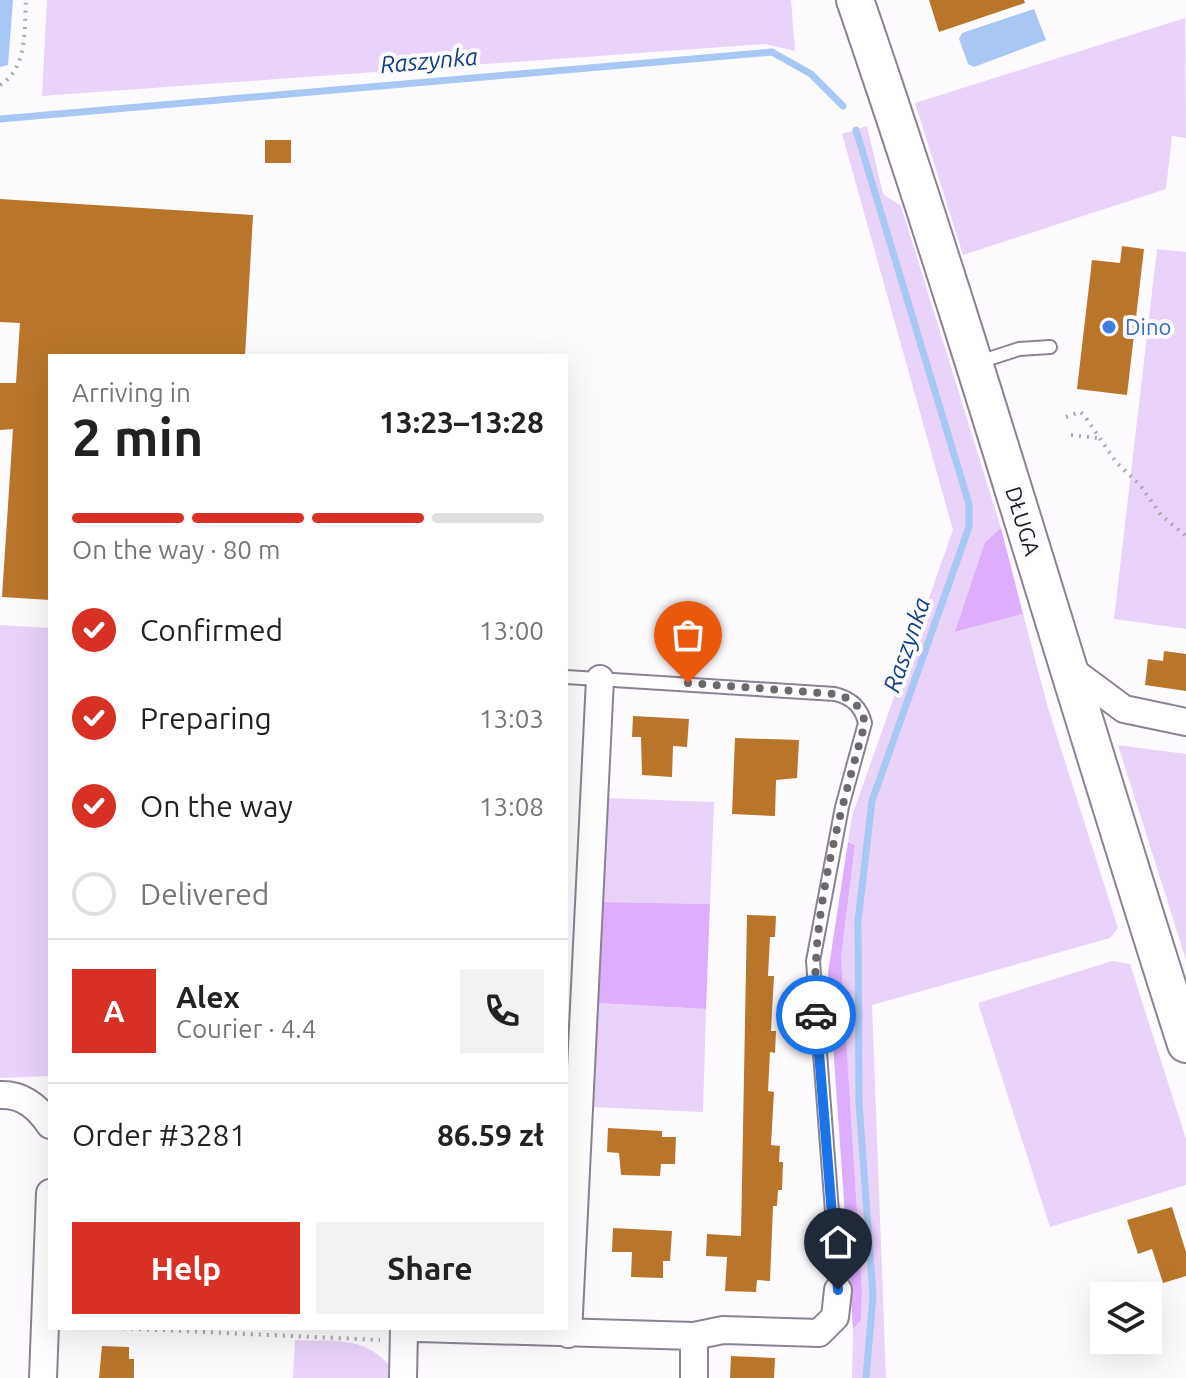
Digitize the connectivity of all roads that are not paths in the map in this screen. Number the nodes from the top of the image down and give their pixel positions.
1 (855, 0) edge
2 (1050, 347) dead end
3 (976, 363) junction
4 (1066, 666) junction
5 (568, 677) edge
6 (600, 679) junction
7 (1186, 722) edge
8 (1186, 1044) edge
9 (572, 1094) edge
10 (0, 1095) edge
11 (48, 1123) edge
12 (838, 1290) joint
13 (48, 1312) edge
14 (468, 1330) edge
15 (568, 1334) junction
16 (395, 1336) edge
17 (694, 1336) junction
18 (43, 1378) edge
19 (403, 1378) edge
20 (694, 1378) edge

1 - 3 street, DŁUGA
2 - 3 lane
3 - 4 street, DŁUGA
4 - 7 street
4 - 8 street, DŁUGA
5 - 6 lane
6 - 9 street
6 - 12 lane
9 - 15 street
10 - 11 street
12 - 17 street
13 - 18 street
14 - 15 street
15 - 17 street
16 - 19 street
17 - 20 street

